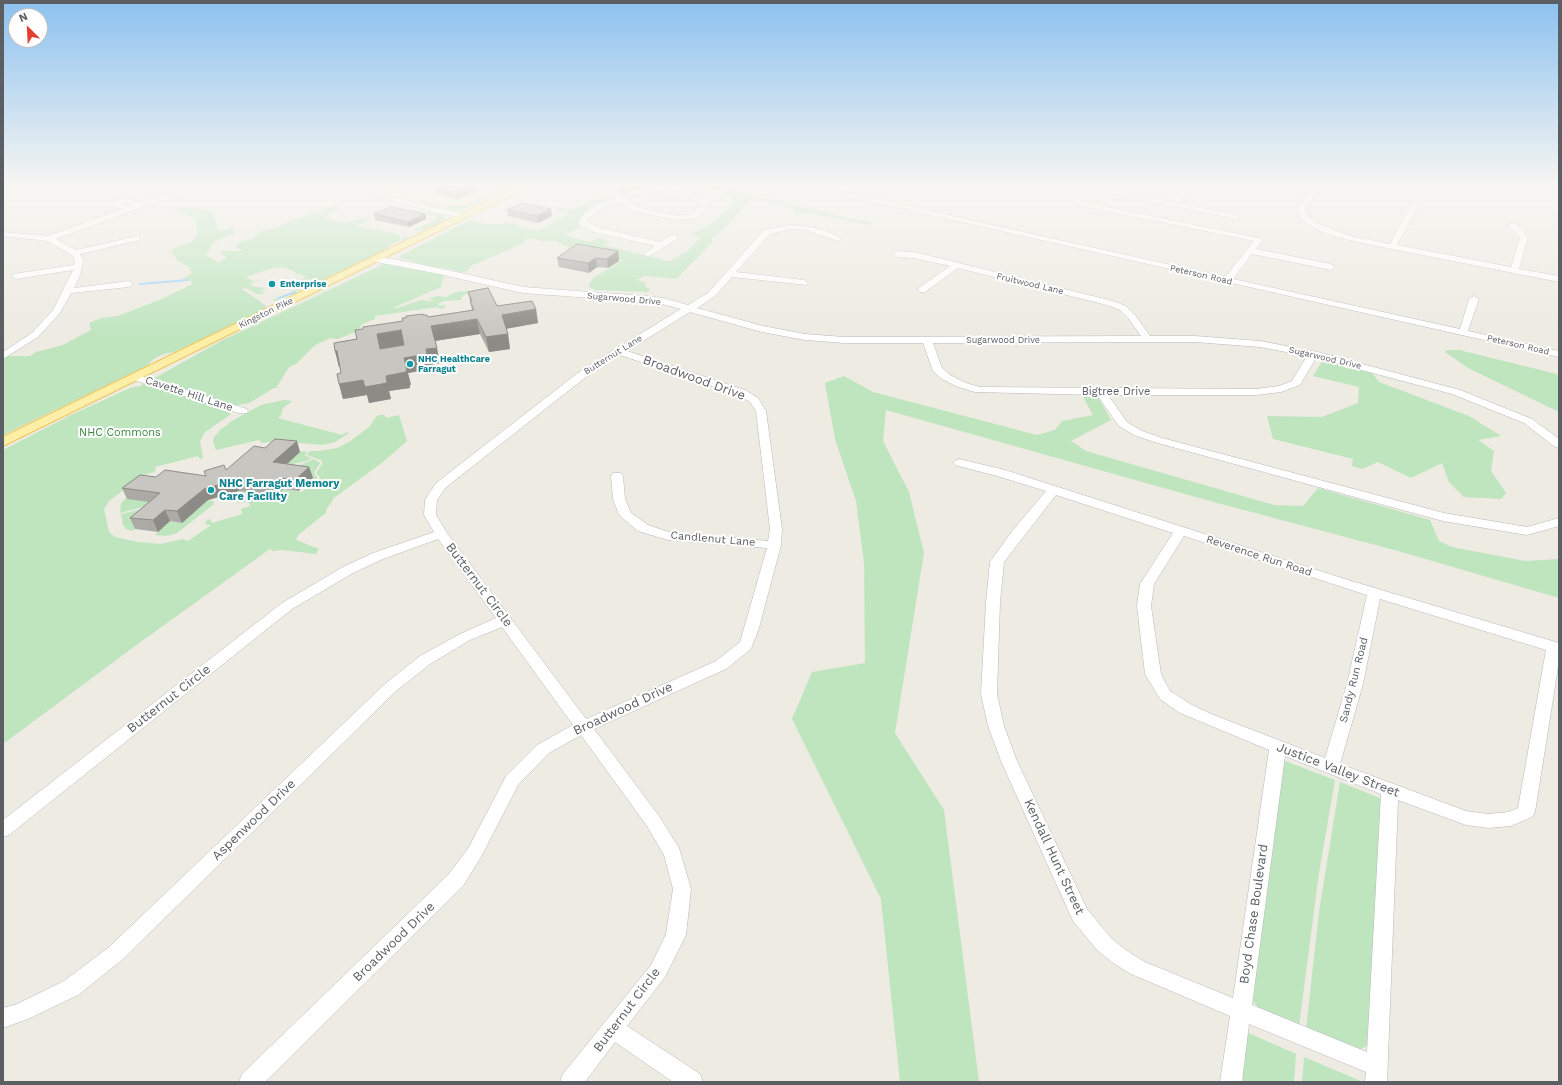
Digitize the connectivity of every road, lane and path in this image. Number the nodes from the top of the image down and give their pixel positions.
1 (9, 235) edge
2 (61, 235) edge
3 (427, 235) edge
4 (617, 235) edge
5 (764, 235) edge
6 (828, 235) edge
7 (1024, 235) edge
8 (1233, 235) edge
9 (1338, 235) edge
10 (1398, 235) edge
11 (1522, 235) edge
12 (674, 237) dead end
13 (137, 238) dead end
14 (49, 239) junction
15 (838, 239) dead end
16 (662, 245) junction
17 (1392, 246) junction
18 (1251, 251) junction
19 (75, 253) junction
20 (648, 254) dead end
21 (897, 254) dead end
22 (380, 258) junction
23 (956, 266) junction
24 (78, 267) junction
25 (1331, 267) dead end
26 (1514, 270) junction
27 (731, 274) junction
28 (16, 276) dead end
29 (1559, 279) edge
30 (1227, 280) junction
31 (804, 283) dead end
32 (129, 284) dead end
33 (922, 290) dead end
34 (68, 291) junction
35 (1474, 299) dead end
36 (690, 309) junction
37 (1464, 333) junction
38 (927, 340) junction
39 (1148, 340) junction
40 (618, 351) junction
41 (1313, 354) junction
42 (1559, 354) edge
43 (3, 356) edge
44 (135, 377) junction
45 (1100, 392) junction
46 (243, 411) dead end
47 (3, 442) edge
48 (1559, 445) edge
49 (960, 463) dead end
50 (617, 476) dead end
51 (1053, 490) junction
52 (1559, 522) edge
53 (1181, 531) junction
54 (441, 534) junction
55 (774, 545) junction
56 (1374, 592) junction
57 (505, 620) junction
58 (1556, 648) edge
59 (582, 727) junction
60 (1278, 746) junction
61 (1331, 767) junction
62 (1390, 790) junction
63 (3, 830) edge
64 (1240, 1010) junction
65 (3, 1018) edge
66 (613, 1029) junction
67 (1376, 1074) edge
68 (250, 1082) edge
69 (571, 1082) edge
70 (692, 1082) edge
71 (1231, 1082) edge

1 - 14 street
2 - 14 street
3 - 22 main road, Kingston Pike
4 - 16 street
5 - 27 street, Butternut Lane
6 - 15 street, Butternut Lane
7 - 30 street, Peterson Road
8 - 18 street
9 - 17 street
10 - 17 street
11 - 26 street
12 - 16 street
13 - 19 street
14 - 19 street
16 - 20 street
17 - 26 street
18 - 25 street
18 - 30 street
19 - 24 street
21 - 23 street, Fruitwood Lane
22 - 36 street, Sugarwood Drive
22 - 44 main road, Kingston Pike
23 - 33 street
23 - 39 street, Fruitwood Lane
24 - 28 street
24 - 34 street
26 - 29 street
27 - 31 street
27 - 36 street, Butternut Lane
30 - 37 street, Peterson Road
32 - 34 street
34 - 43 street
35 - 37 street
36 - 38 street, Sugarwood Drive
36 - 40 street, Butternut Lane
37 - 42 street, Peterson Road
38 - 39 street, Sugarwood Drive
38 - 45 street, Bigtree Drive
39 - 41 street, Sugarwood Drive
40 - 54 street, Butternut Lane
40 - 55 street, Broadwood Drive
41 - 45 street, Bigtree Drive
41 - 48 street, Sugarwood Drive
44 - 46 street, Cavette Hill Lane
44 - 47 main road, Kingston Pike
45 - 52 street
49 - 51 street, Reverence Run Road
50 - 55 street, Candlenut Lane
51 - 53 street, Reverence Run Road
51 - 64 street, Kendall Hunt Street
53 - 56 street, Reverence Run Road
53 - 60 street, Justice Valley Street
54 - 57 street, Butternut Circle
54 - 63 street, Butternut Circle
55 - 59 street, Broadwood Drive
56 - 58 street, Reverence Run Road
56 - 61 street, Sandy Run Road
57 - 59 street, Butternut Circle
57 - 65 street, Aspenwood Drive
58 - 62 street, Justice Valley Street
59 - 66 street, Butternut Circle
59 - 68 street, Broadwood Drive
60 - 61 street, Justice Valley Street
60 - 64 street, Boyd Chase Boulevard
61 - 62 street, Justice Valley Street
62 - 67 street
64 - 67 street, Kendall Hunt Street
64 - 71 street, Boyd Chase Boulevard
66 - 69 street, Butternut Circle
66 - 70 street

